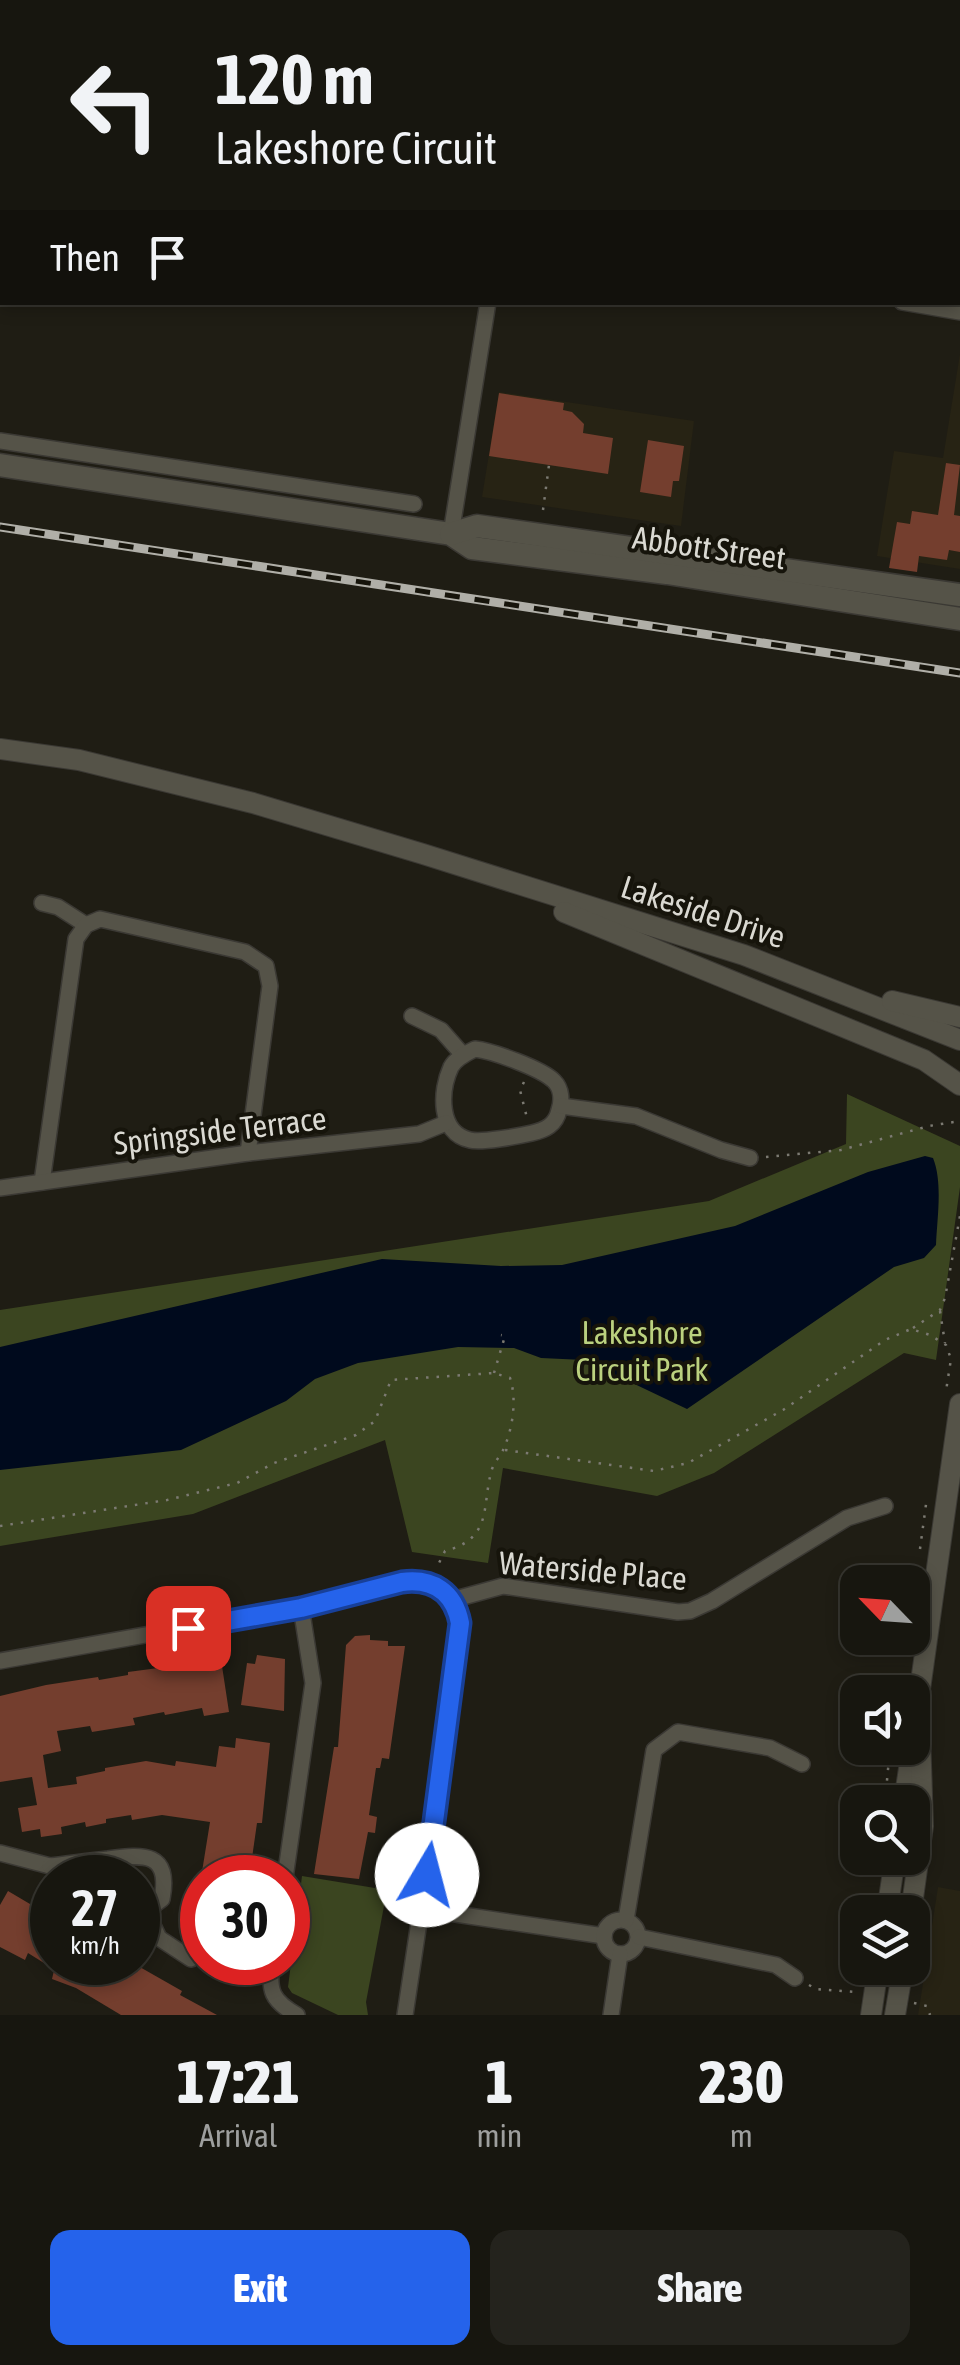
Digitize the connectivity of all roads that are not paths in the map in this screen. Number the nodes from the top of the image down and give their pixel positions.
1 (488, 305) edge
2 (919, 305) edge
3 (960, 312) edge
4 (0, 441) edge
5 (0, 464) edge
6 (96, 468) junction
7 (414, 504) dead end
8 (366, 510) junction
9 (452, 534) junction
10 (960, 596) edge
11 (960, 619) edge
12 (0, 749) edge
13 (423, 854) junction
14 (42, 903) dead end
15 (86, 925) junction
16 (832, 987) junction
17 (412, 1016) dead end
18 (960, 1017) edge
19 (960, 1040) edge
20 (463, 1054) junction
21 (924, 1060) junction
22 (960, 1074) edge
23 (960, 1085) edge
24 (561, 1106) junction
25 (446, 1123) junction
26 (248, 1153) junction
27 (750, 1158) road end
28 (42, 1182) junction
29 (0, 1188) edge
30 (953, 1400) edge
31 (960, 1501) edge
32 (885, 1506) dead end
33 (452, 1600) junction
34 (301, 1608) junction
35 (932, 1614) junction
36 (0, 1661) edge
37 (923, 1675) edge
38 (802, 1764) dead end
39 (921, 1765) edge
40 (0, 1852) edge
41 (287, 1855) edge
42 (30, 1860) edge
43 (160, 1868) edge
44 (914, 1895) edge
45 (160, 1900) edge
46 (422, 1909) junction
47 (626, 1920) junction
48 (604, 1936) junction
49 (638, 1938) junction
50 (620, 1954) junction
51 (795, 1978) road end
52 (269, 1985) edge
53 (875, 1985) edge
54 (900, 1985) edge
55 (298, 2015) edge
56 (405, 2015) edge
57 (610, 2015) edge
58 (871, 2015) edge
59 (896, 2015) edge

1 - 9 street
2 - 3 street
4 - 6 street, Abbott Street
5 - 6 main road, Abbott Street
6 - 8 main road, Abbott Street
7 - 8 street, Abbott Street
8 - 9 main road, Abbott Street
9 - 10 main road, Abbott Street
9 - 11 main road, Abbott Street
12 - 13 street, Lakeside Drive
13 - 16 street, Lakeside Drive
13 - 21 street, Lakeside Drive
14 - 15 street
15 - 26 street
15 - 28 street
16 - 18 street
16 - 19 street, Lakeside Drive
17 - 20 street
20 - 24 street
20 - 25 street
21 - 22 street, Lakeside Drive
21 - 23 street, Lakeside Drive
24 - 25 street
24 - 27 street
25 - 26 street, Springside Terrace
26 - 28 street, Springside Terrace
28 - 29 street, Springside Terrace
30 - 35 street
31 - 35 street
32 - 33 street, Waterside Place
33 - 34 street
33 - 46 street
34 - 36 street
34 - 41 street
35 - 37 street
38 - 47 street
39 - 44 street
40 - 42 street
43 - 45 street
46 - 48 street
46 - 56 street
47 - 48 street
47 - 49 street
48 - 50 street
49 - 50 street
49 - 51 street
50 - 57 street
52 - 55 street
53 - 58 street
54 - 59 street

